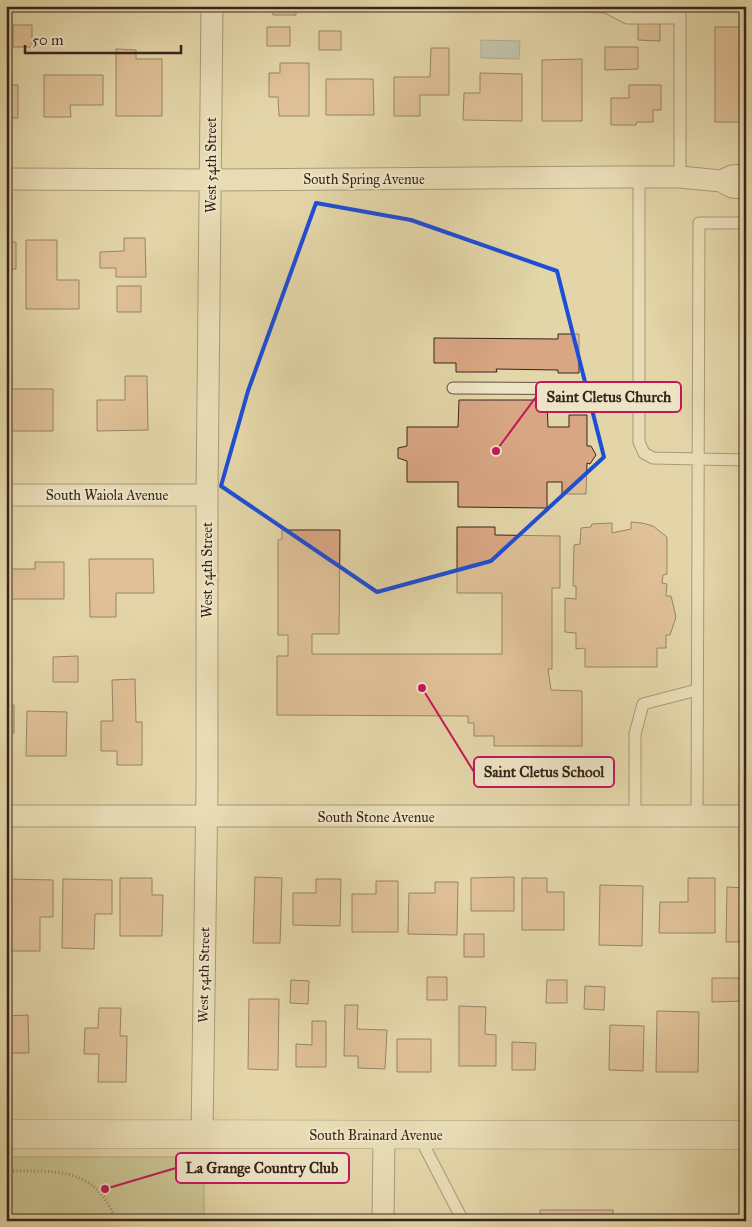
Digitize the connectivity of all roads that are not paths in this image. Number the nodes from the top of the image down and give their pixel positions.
1 (212, 6) edge
2 (574, 6) edge
3 (680, 12) edge
4 (746, 176) edge
5 (639, 177) junction
6 (680, 177) junction
7 (6, 179) edge
8 (211, 180) junction
9 (722, 181) junction
10 (746, 188) edge
11 (746, 224) edge
12 (453, 388) dead end
13 (639, 389) junction
14 (698, 459) junction
15 (746, 460) edge
16 (6, 495) edge
17 (207, 495) junction
18 (698, 690) junction
19 (6, 816) edge
20 (636, 816) junction
21 (746, 816) edge
22 (206, 817) junction
23 (696, 817) junction
24 (6, 1134) edge
25 (202, 1135) junction
26 (384, 1135) junction
27 (418, 1135) junction
28 (746, 1135) edge
29 (383, 1221) edge
30 (463, 1221) edge

1 - 8 street, West 54th Street
2 - 3 lane
3 - 6 lane
4 - 9 street, South Spring Avenue
5 - 6 street, South Spring Avenue
5 - 8 street, South Spring Avenue
5 - 13 lane
6 - 9 street, South Spring Avenue
7 - 8 street, South Spring Avenue
8 - 17 street, West 54th Street
9 - 10 street, South Spring Avenue
11 - 14 lane
12 - 13 lane
13 - 14 lane
14 - 15 lane
14 - 18 lane
16 - 17 street, South Waiola Avenue
17 - 22 street, West 54th Street
18 - 20 lane
18 - 23 lane
19 - 22 street, South Stone Avenue
20 - 22 street, South Stone Avenue
20 - 23 street, South Stone Avenue
21 - 23 street, South Stone Avenue
22 - 25 street, West 54th Street
24 - 25 street, South Brainard Avenue
25 - 26 street, South Brainard Avenue
26 - 27 street, South Brainard Avenue
26 - 29 street
27 - 28 street, South Brainard Avenue
27 - 30 lane

